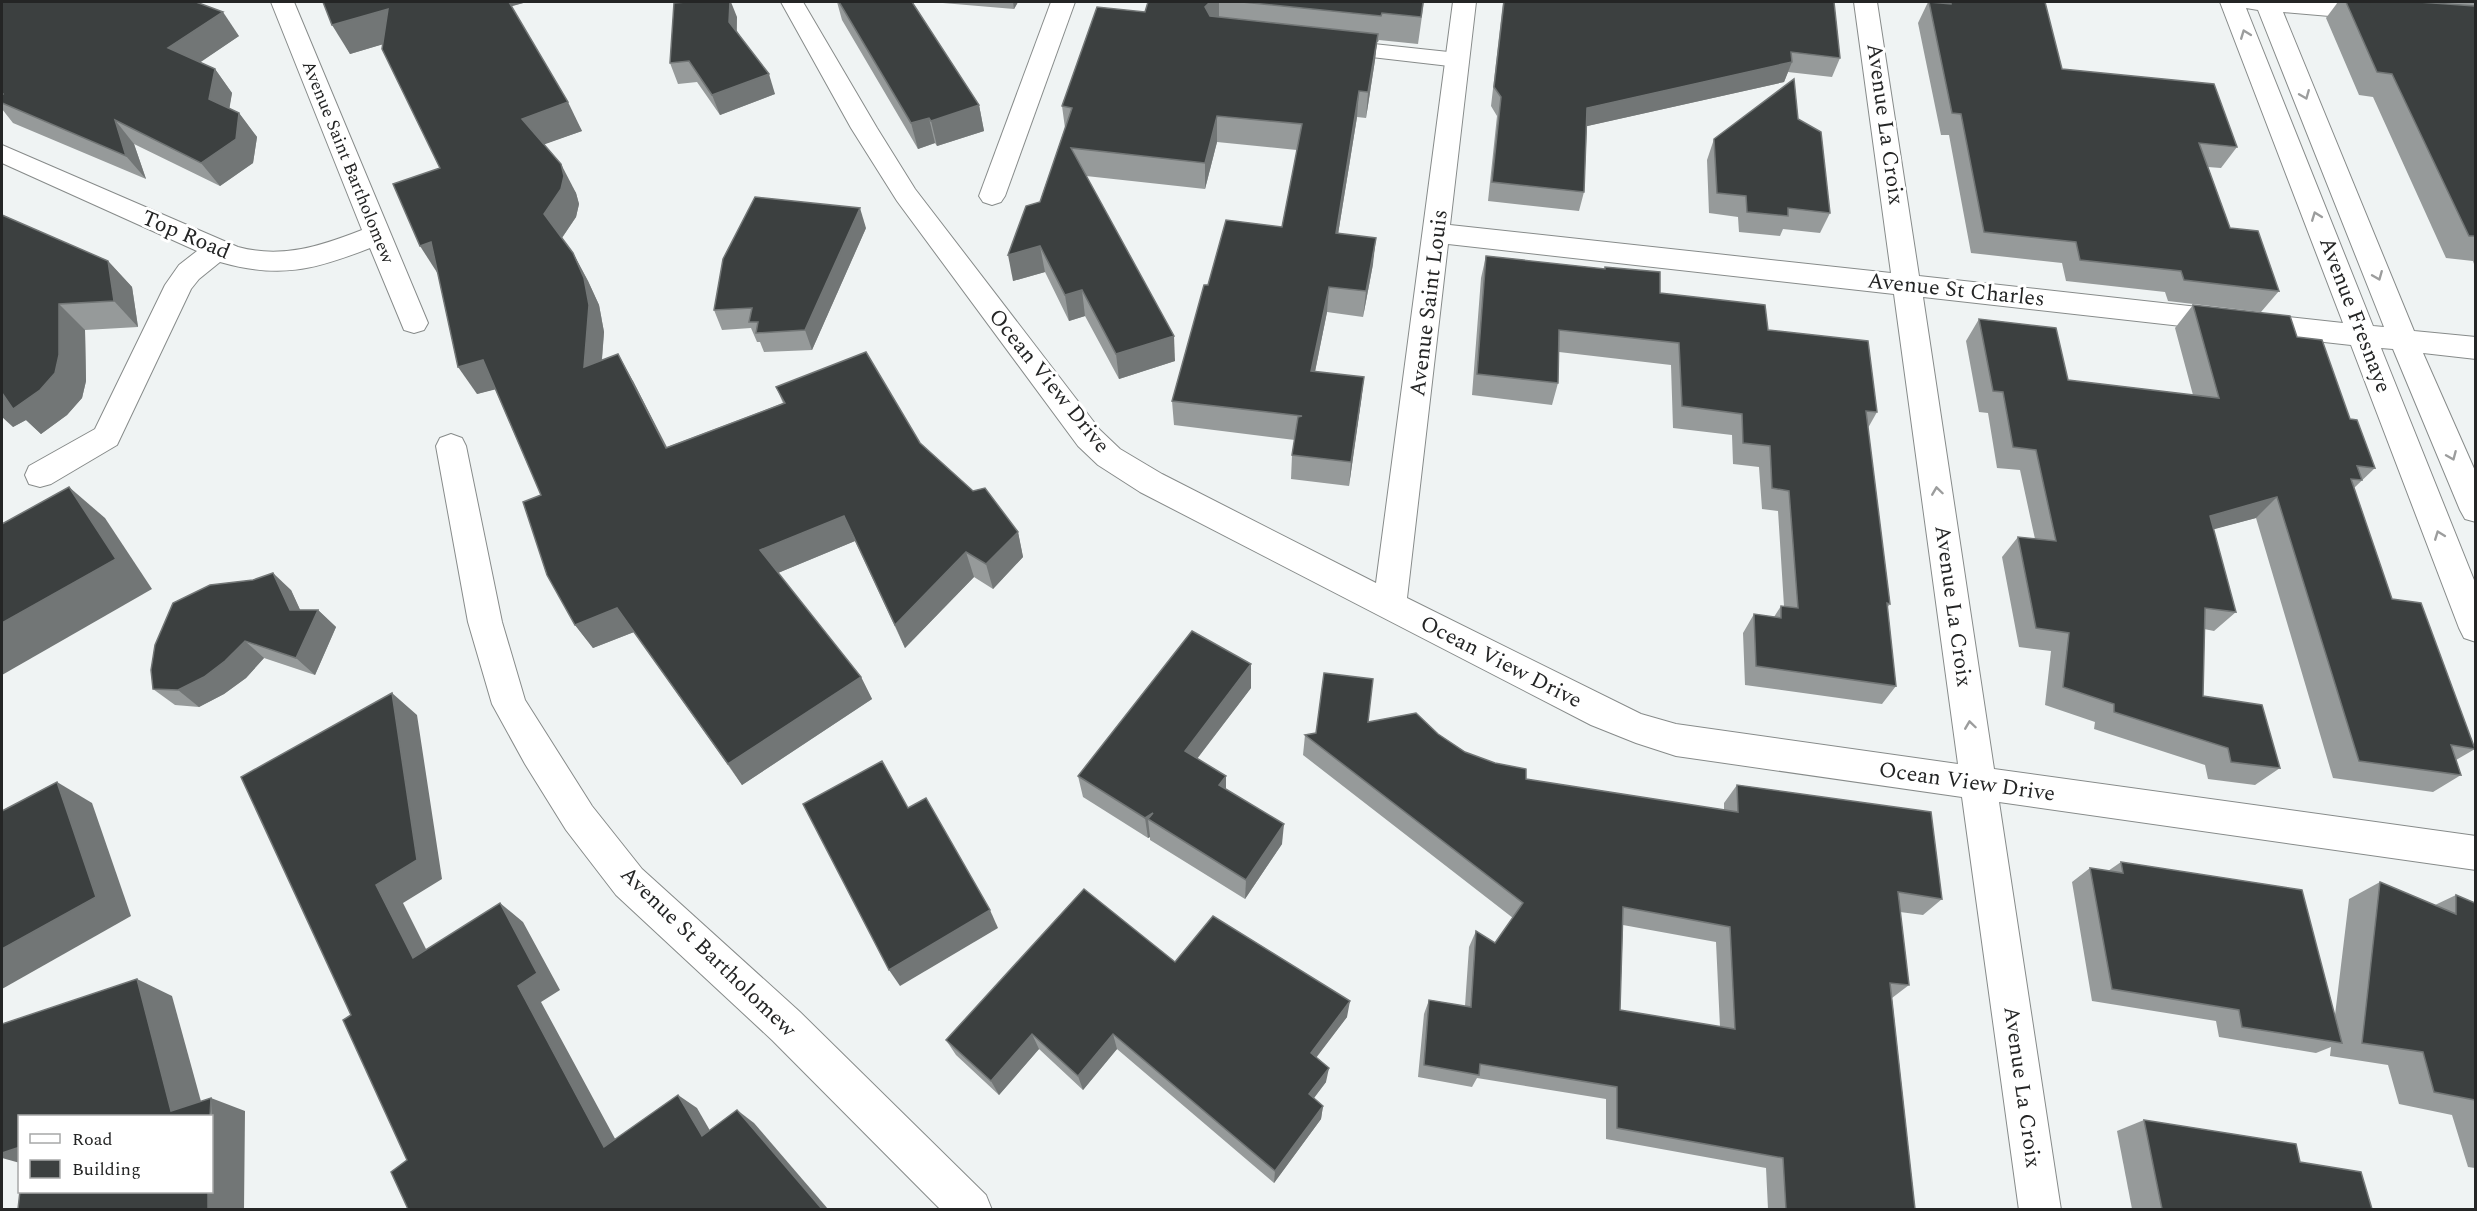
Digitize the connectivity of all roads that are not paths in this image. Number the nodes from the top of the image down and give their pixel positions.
1 (282, 2) edge
2 (792, 2) edge
3 (1063, 2) edge
4 (1464, 2) edge
5 (1866, 2) edge
6 (2232, 2) edge
7 (2262, 2) edge
8 (2396, 15) edge
9 (1311, 45) edge
10 (1458, 60) junction
11 (2, 153) edge
12 (992, 196) dead end
13 (1437, 233) junction
14 (377, 235) junction
15 (218, 249) junction
16 (1908, 284) junction
17 (414, 323) dead end
18 (2363, 335) junction
19 (2403, 340) junction
20 (2475, 348) edge
21 (451, 446) dead end
22 (39, 475) dead end
23 (2475, 510) edge
24 (2464, 573) edge
25 (1390, 604) junction
26 (2475, 628) edge
27 (1978, 783) junction
28 (2475, 853) edge
29 (971, 1209) edge
30 (2040, 1209) edge

1 - 14 street, Avenue Saint Bartholomew
2 - 25 street, Ocean View Drive
3 - 12 street
4 - 10 street, Avenue Saint Louis
5 - 16 street, Avenue La Croix
18 -> 6 street, Avenue Fresnaye
7 - 8 street
7 -> 19 street, Avenue Fresnaye
9 - 10 lane
10 - 13 street, Avenue Saint Louis
11 - 15 street, Top Road
13 - 16 street, Avenue St Charles
13 - 25 street, Avenue Saint Louis
14 - 15 street, Top Road
14 - 17 street, Avenue Saint Bartholomew
15 - 22 street
16 - 18 street, Avenue St Charles
27 -> 16 street, Avenue La Croix
18 - 19 street, Avenue St Charles
24 -> 18 street, Avenue Fresnaye
19 - 20 street, Avenue St Charles
19 -> 23 street, Avenue Fresnaye
21 - 29 street, Avenue St Bartholomew
24 - 26 street, Avenue Fresnaye
25 - 27 street, Ocean View Drive
27 - 28 street, Ocean View Drive
27 - 30 street, Avenue La Croix

